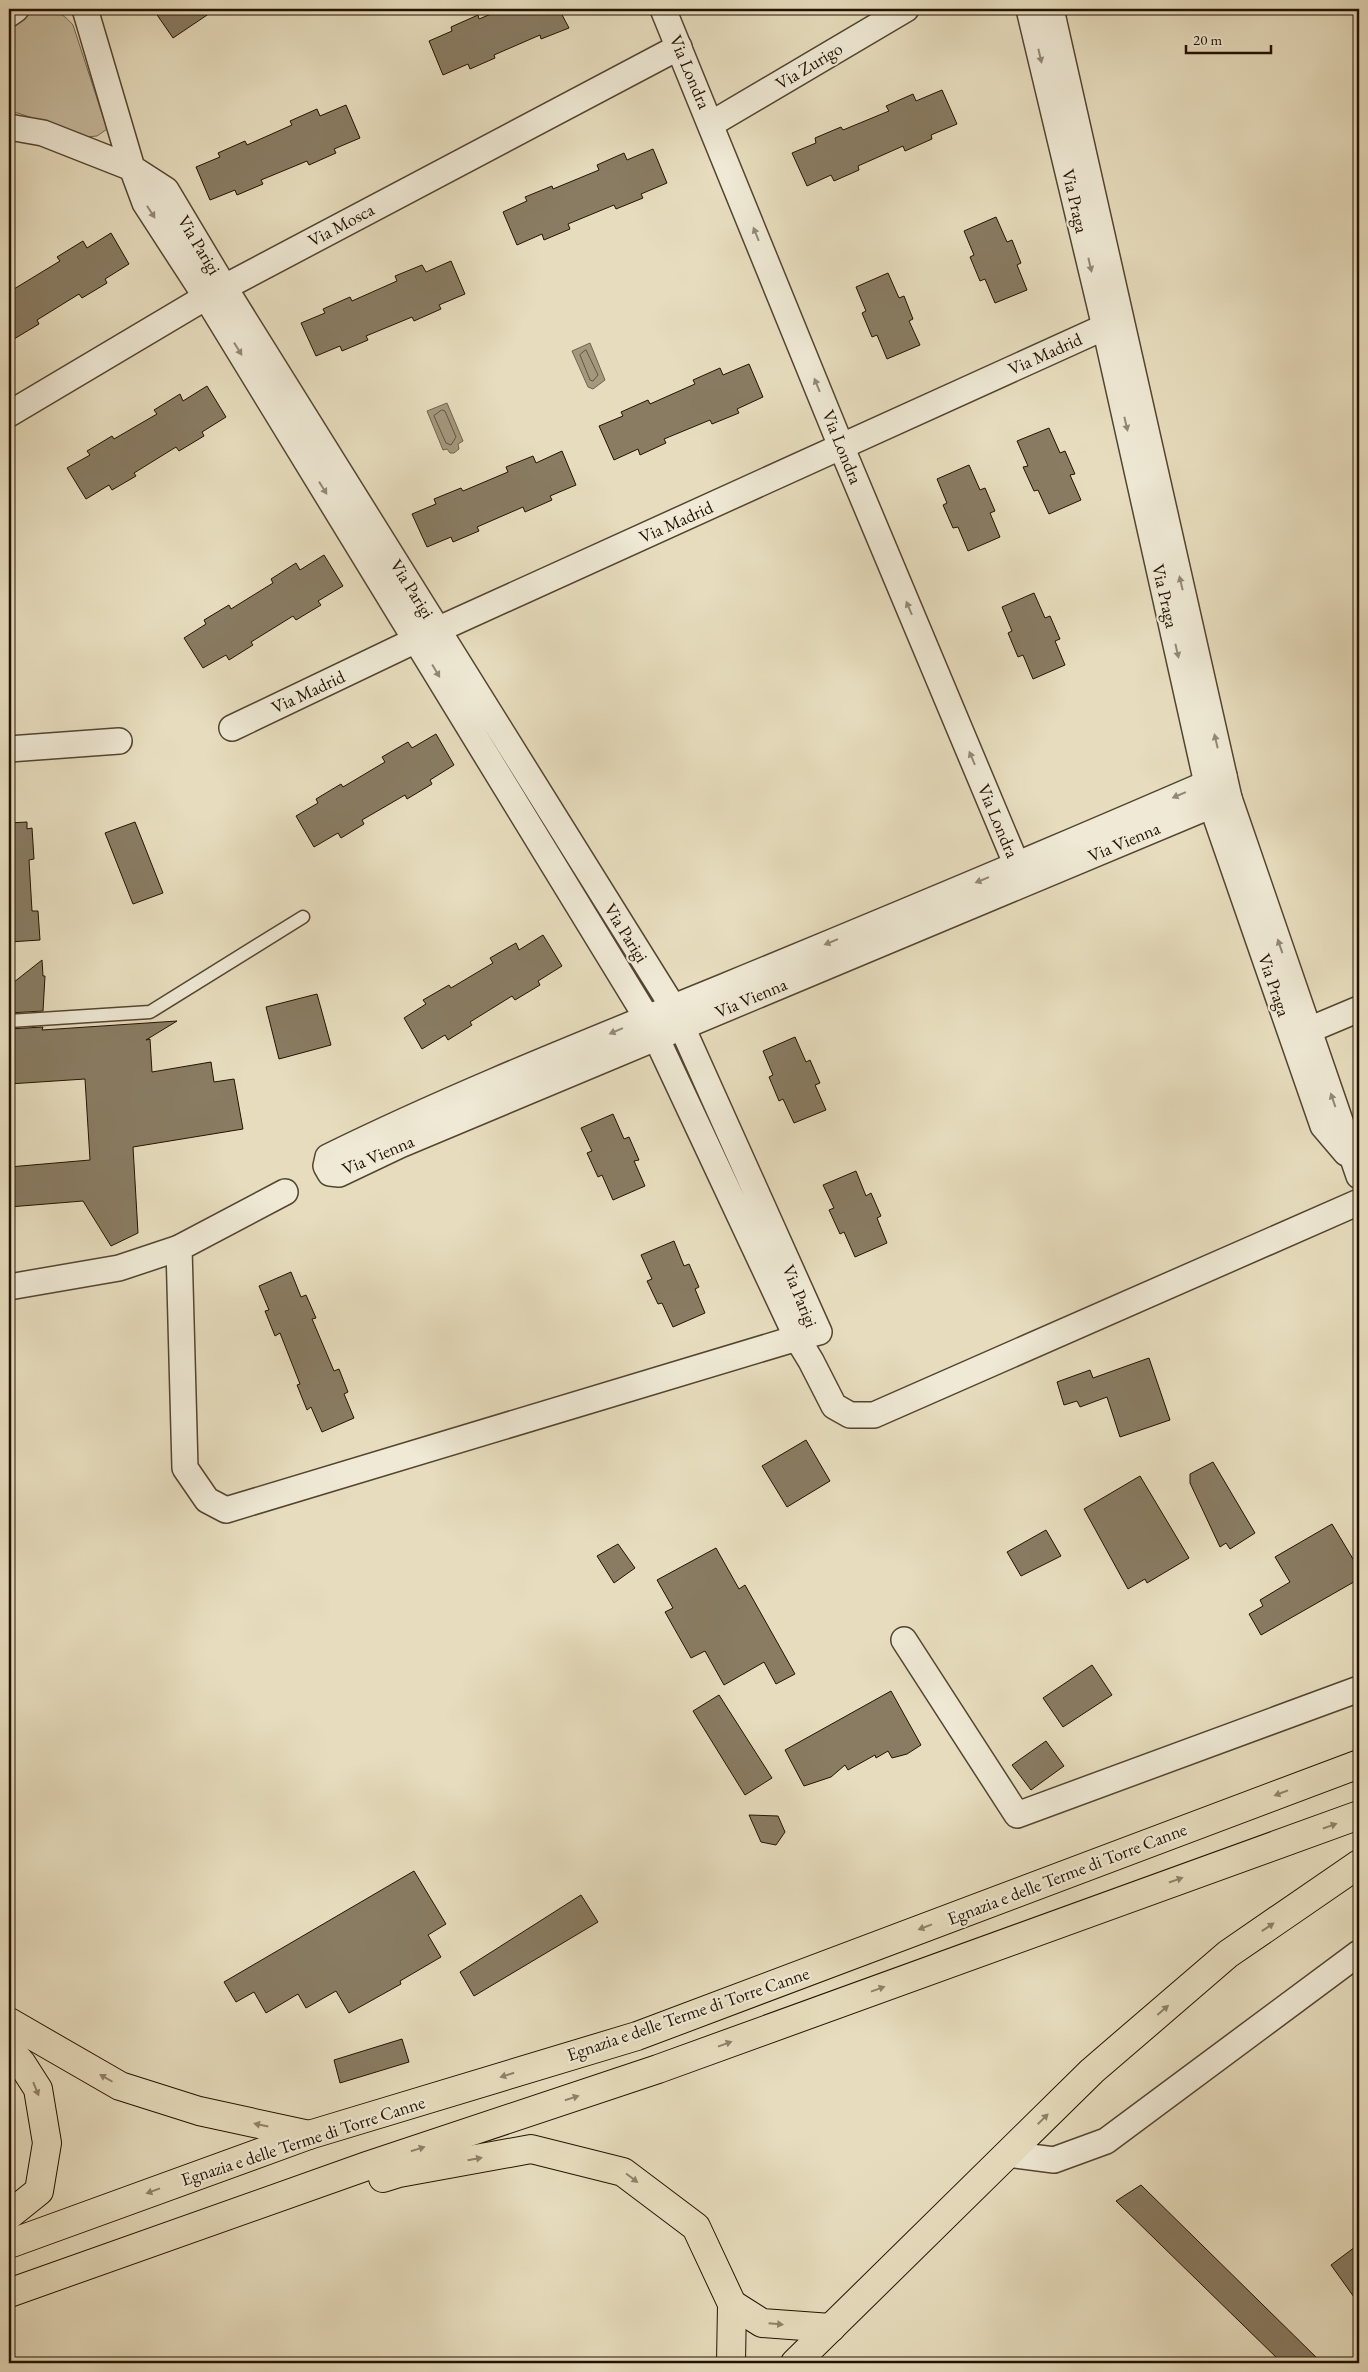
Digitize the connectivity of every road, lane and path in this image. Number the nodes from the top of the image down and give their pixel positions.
1 (16, 9) edge
2 (85, 9) edge
3 (663, 9) edge
4 (906, 9) edge
5 (1029, 9) edge
6 (1051, 9) edge
7 (9, 14) edge
8 (679, 47) junction
9 (711, 124) junction
10 (9, 127) edge
11 (132, 168) junction
12 (215, 292) junction
13 (1113, 323) junction
14 (9, 414) edge
15 (841, 446) junction
16 (427, 635) junction
17 (232, 728) dead end
18 (119, 741) dead end
19 (9, 749) edge
20 (1218, 791) junction
21 (1021, 875) junction
22 (303, 916) dead end
23 (1359, 1009) edge
24 (677, 1017) junction
25 (9, 1021) edge
26 (652, 1028) junction
27 (1309, 1030) junction
28 (1357, 1169) edge
29 (285, 1192) dead end
30 (1359, 1202) edge
31 (179, 1248) junction
32 (9, 1287) edge
33 (797, 1338) junction
34 (904, 1640) dead end
35 (1359, 1689) edge
36 (1359, 1764) edge
37 (1359, 1816) edge
38 (1359, 1864) edge
39 (1359, 1953) edge
40 (9, 2022) edge
41 (9, 2049) edge
42 (309, 2135) junction
43 (1008, 2154) junction
44 (9, 2215) edge
45 (9, 2244) edge
46 (76, 2270) junction
47 (9, 2293) edge
48 (732, 2304) junction
49 (831, 2328) junction
50 (731, 2363) edge
51 (795, 2363) edge

1 - 7 street
2 - 11 street, Via Parigi
3 - 8 street, Via Londra
4 - 9 street, Via Zurigo
5 -> 13 street, Via Praga
6 - 13 street, Via Praga
8 - 9 street, Via Londra
8 - 12 street, Via Mosca
15 -> 9 street, Via Londra
10 - 11 street
11 - 12 street, Via Parigi
12 - 14 street, Via Mosca
12 - 16 street, Via Parigi
13 - 15 street, Via Madrid
13 - 20 street, Via Praga
15 - 16 street, Via Madrid
21 -> 15 street, Via Londra
16 - 17 street, Via Madrid
16 - 24 street, Via Parigi
16 -> 26 street, Via Parigi
18 - 19 street
20 - 21 street, Via Vienna
27 -> 20 street, Via Praga
20 - 28 street, Via Praga
21 - 24 street, Via Vienna
22 - 25 lane
23 - 27 street
24 - 26 street, Via Vienna
24 - 33 street, Via Parigi
26 -> 26 street, Via Vienna
26 - 33 street, Via Parigi
28 -> 27 street, Via Praga
29 - 31 street
30 - 33 street
31 - 32 street
31 - 33 street
34 - 35 street
36 -> 42 highway, Egnazia e delle Terme di Torre Canne
46 -> 37 highway
43 -> 38 highway
39 - 43 street
42 -> 40 highway
41 -> 44 highway
42 -> 45 highway, Egnazia e delle Terme di Torre Canne
43 - 49 highway
46 - 47 highway
46 -> 48 highway
48 -> 49 highway
48 - 50 highway
49 - 51 highway

